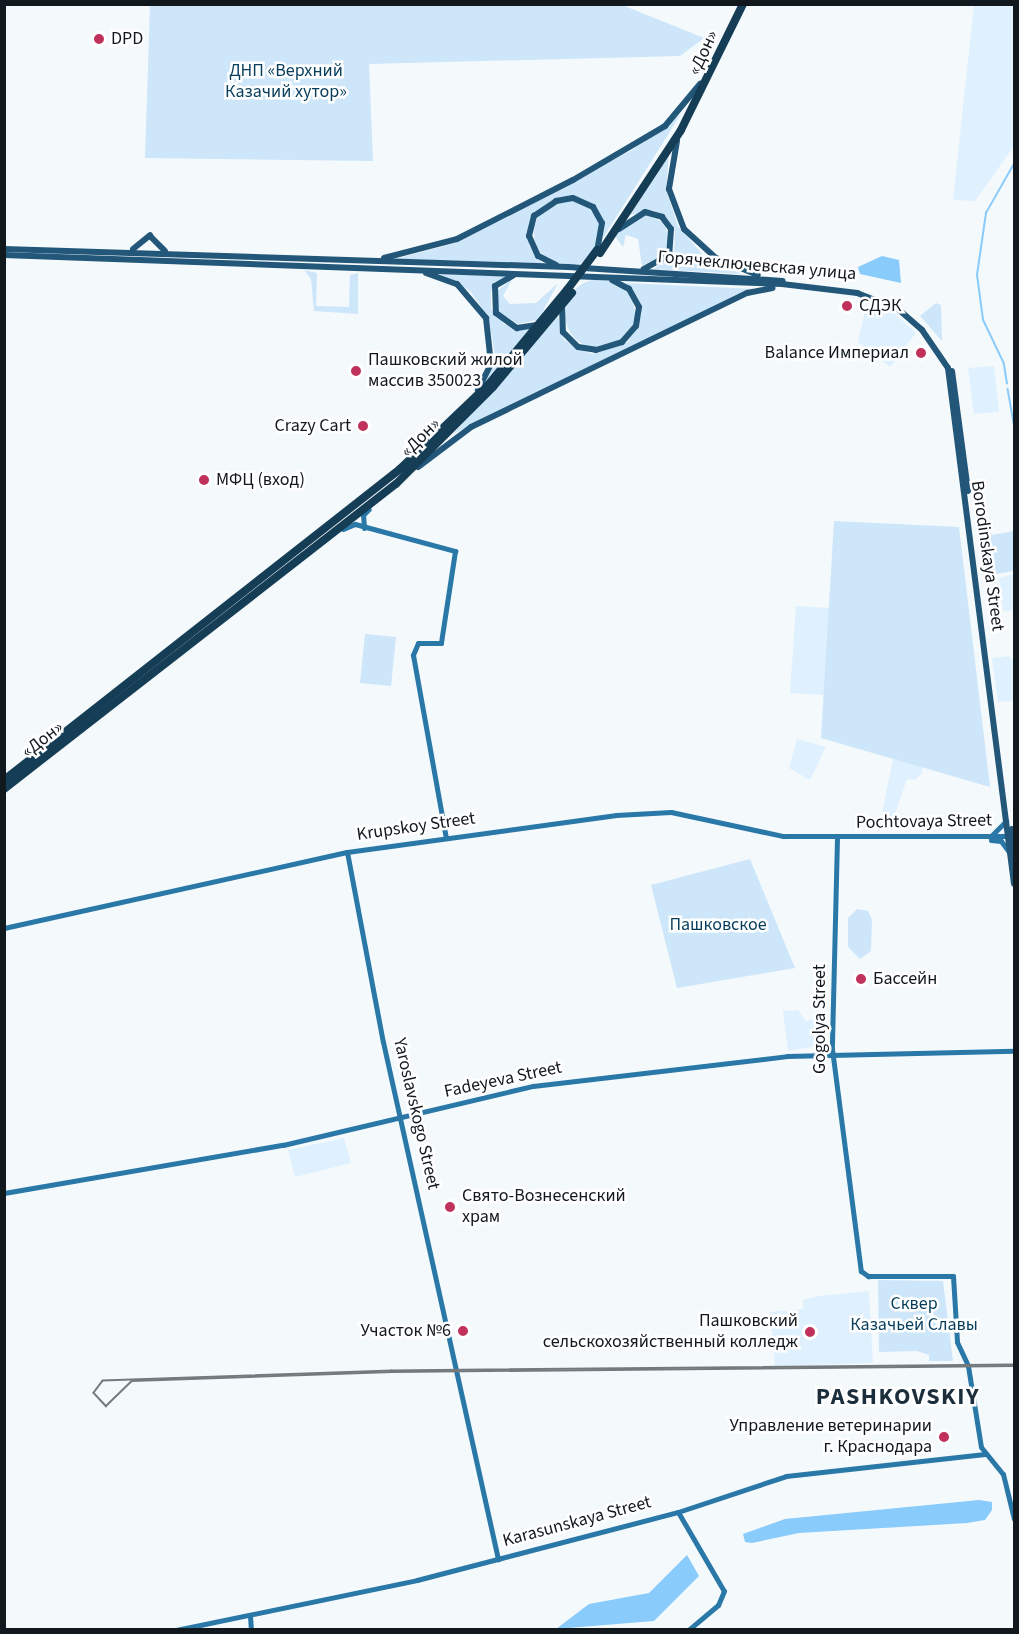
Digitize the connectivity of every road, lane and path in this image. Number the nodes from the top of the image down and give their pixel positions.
1 (738, 4) edge
2 (743, 4) edge
3 (704, 78) junction
4 (681, 130) junction
5 (6, 251) edge
6 (599, 251) junction
7 (149, 253) junction
8 (52, 256) junction
9 (239, 256) junction
10 (354, 260) junction
11 (160, 261) junction
12 (294, 261) junction
13 (369, 268) junction
14 (610, 270) junction
15 (621, 270) junction
16 (528, 273) junction
17 (552, 275) junction
18 (779, 280) junction
19 (831, 290) junction
20 (569, 291) junction
21 (562, 305) junction
22 (548, 315) junction
23 (910, 315) junction
24 (396, 484) junction
25 (377, 489) junction
26 (385, 493) junction
27 (364, 528) junction
28 (298, 561) junction
29 (4, 780) edge
30 (4, 789) edge
31 (1007, 820) junction
32 (1010, 836) junction
33 (446, 838) junction
34 (837, 838) junction
35 (989, 838) junction
36 (980, 839) junction
37 (347, 852) junction
38 (1012, 855) edge
39 (1014, 884) edge
40 (4, 928) edge
41 (1014, 1051) edge
42 (832, 1055) junction
43 (401, 1117) junction
44 (4, 1193) edge
45 (985, 1454) junction
46 (678, 1512) junction
47 (1014, 1520) edge
48 (498, 1559) junction
49 (250, 1616) junction
50 (176, 1629) edge
51 (251, 1629) edge
52 (688, 1629) edge

1 - 3 highway, «Дон»
2 - 4 highway, «Дон»
3 - 6 highway, «Дон»
3 - 10 main road
4 - 6 highway, «Дон»
4 - 18 main road
5 - 7 main road
5 - 8 main road
5 - 9 main road
6 - 14 main road
6 - 15 main road
6 - 20 highway, «Дон», bridge
7 - 8 main road
7 - 9 main road
7 - 11 main road
8 - 11 main road
9 - 12 main road
10 - 12 main road, Горячеключевская улица
10 - 14 main road, Горячеключевская улица
11 - 12 main road
12 - 13 main road, Горячеключевская улица
13 - 16 main road, Горячеключевская улица
13 - 25 main road
14 - 15 main road, Горячеключевская улица
15 - 18 main road, Горячеключевская улица
16 - 17 main road, Горячеключевская улица
16 - 22 main road
17 - 19 main road, Горячеключевская улица
17 - 21 main road
18 - 23 main road, Горячеключевская улица
19 - 23 main road, Горячеключевская улица
19 - 24 main road
20 - 21 highway, «Дон»
20 - 22 highway, «Дон»
21 - 24 highway, «Дон»
22 - 25 highway, «Дон»
23 - 31 main road, Borodinskaya Street
23 - 32 main road, Borodinskaya Street
24 - 26 highway, «Дон»
25 - 29 highway, «Дон»
26 - 27 street
26 - 28 highway, «Дон»
27 - 28 street
27 - 33 street
28 - 30 highway, «Дон»
31 - 32 main road, Borodinskaya Street
31 - 35 street
32 - 35 street, Pochtovaya Street
32 - 38 main road, Borodinskaya Street
33 - 34 street, Krupskoy Street
33 - 37 street, Krupskoy Street
34 - 36 street, Pochtovaya Street
34 - 42 street, Gogolya Street
35 - 36 street, Pochtovaya Street
36 - 38 street
37 - 40 street, Krupskoy Street
37 - 43 street, Yaroslavskogo Street
38 - 39 main road, Borodinskaya Street
41 - 42 street, Fadeyeva Street
42 - 43 street, Fadeyeva Street
42 - 45 street, Gogolya Street
43 - 44 street, Fadeyeva Street
43 - 48 street, Yaroslavskogo Street
45 - 46 street, Karasunskaya Street
45 - 47 street
46 - 48 street, Karasunskaya Street
46 - 52 street
48 - 49 street, Karasunskaya Street
49 - 50 street, Karasunskaya Street
49 - 51 street

